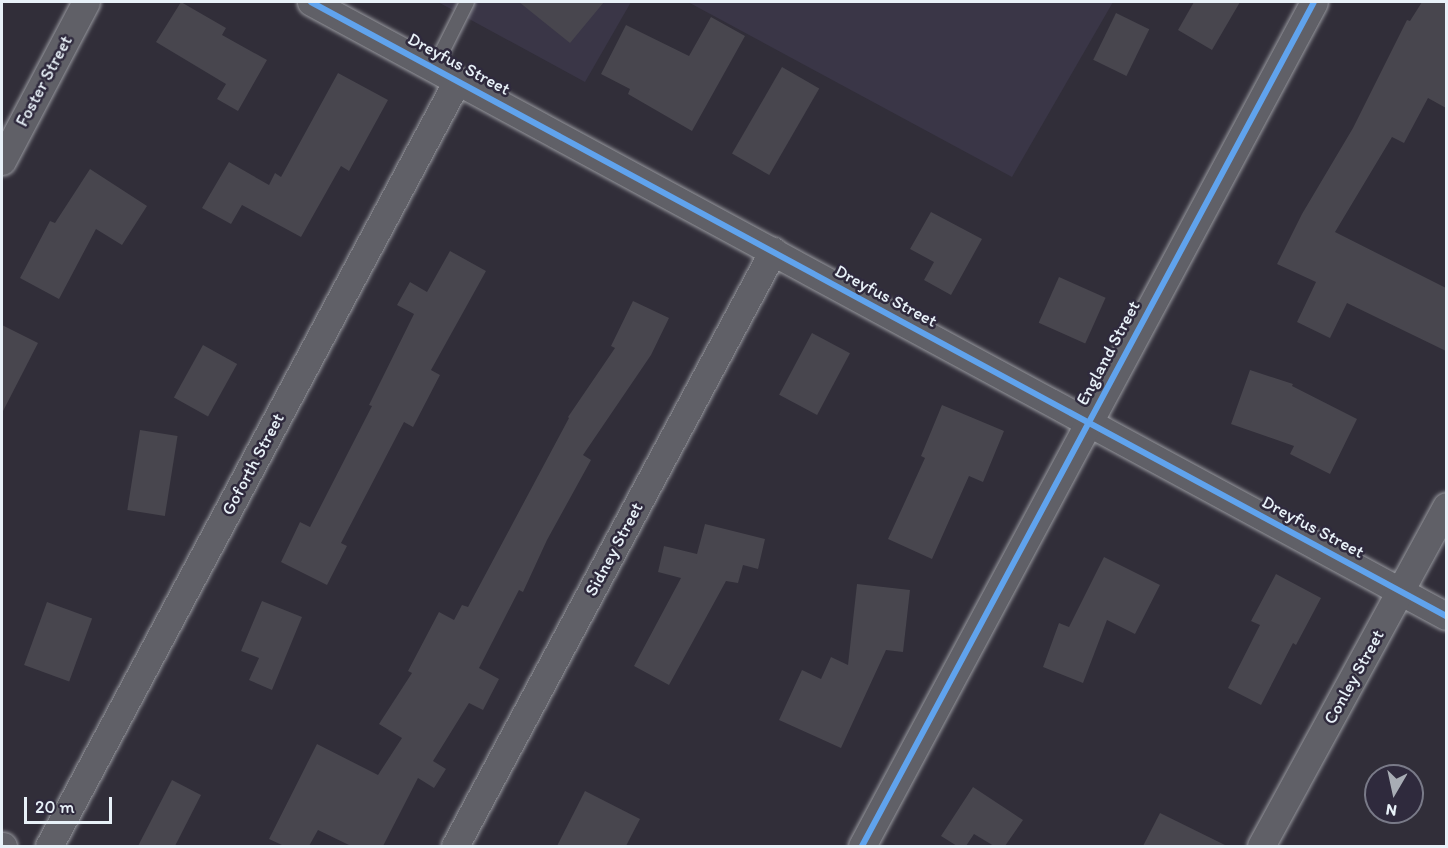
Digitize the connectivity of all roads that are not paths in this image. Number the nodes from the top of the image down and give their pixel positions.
1 (86, 2) edge
2 (311, 2) edge
3 (467, 2) edge
4 (1314, 2) edge
5 (434, 68) junction
6 (457, 81) junction
7 (2, 161) edge
8 (773, 251) junction
9 (1088, 422) junction
10 (1446, 506) edge
11 (1401, 591) junction
12 (1446, 616) edge
13 (50, 846) edge
14 (455, 846) edge
15 (862, 846) edge
16 (1261, 846) edge

1 - 7 street, Foster Street
2 - 5 street, Dreyfus Street
3 - 5 lane
4 - 9 street, England Street
5 - 6 street, Dreyfus Street
6 - 8 street, Dreyfus Street
6 - 13 street, Goforth Street
8 - 9 street, Dreyfus Street
8 - 14 street, Sidney Street
9 - 11 street, Dreyfus Street
9 - 15 street, England Street
10 - 11 street, Conley Street
11 - 12 street, Dreyfus Street
11 - 16 street, Conley Street

